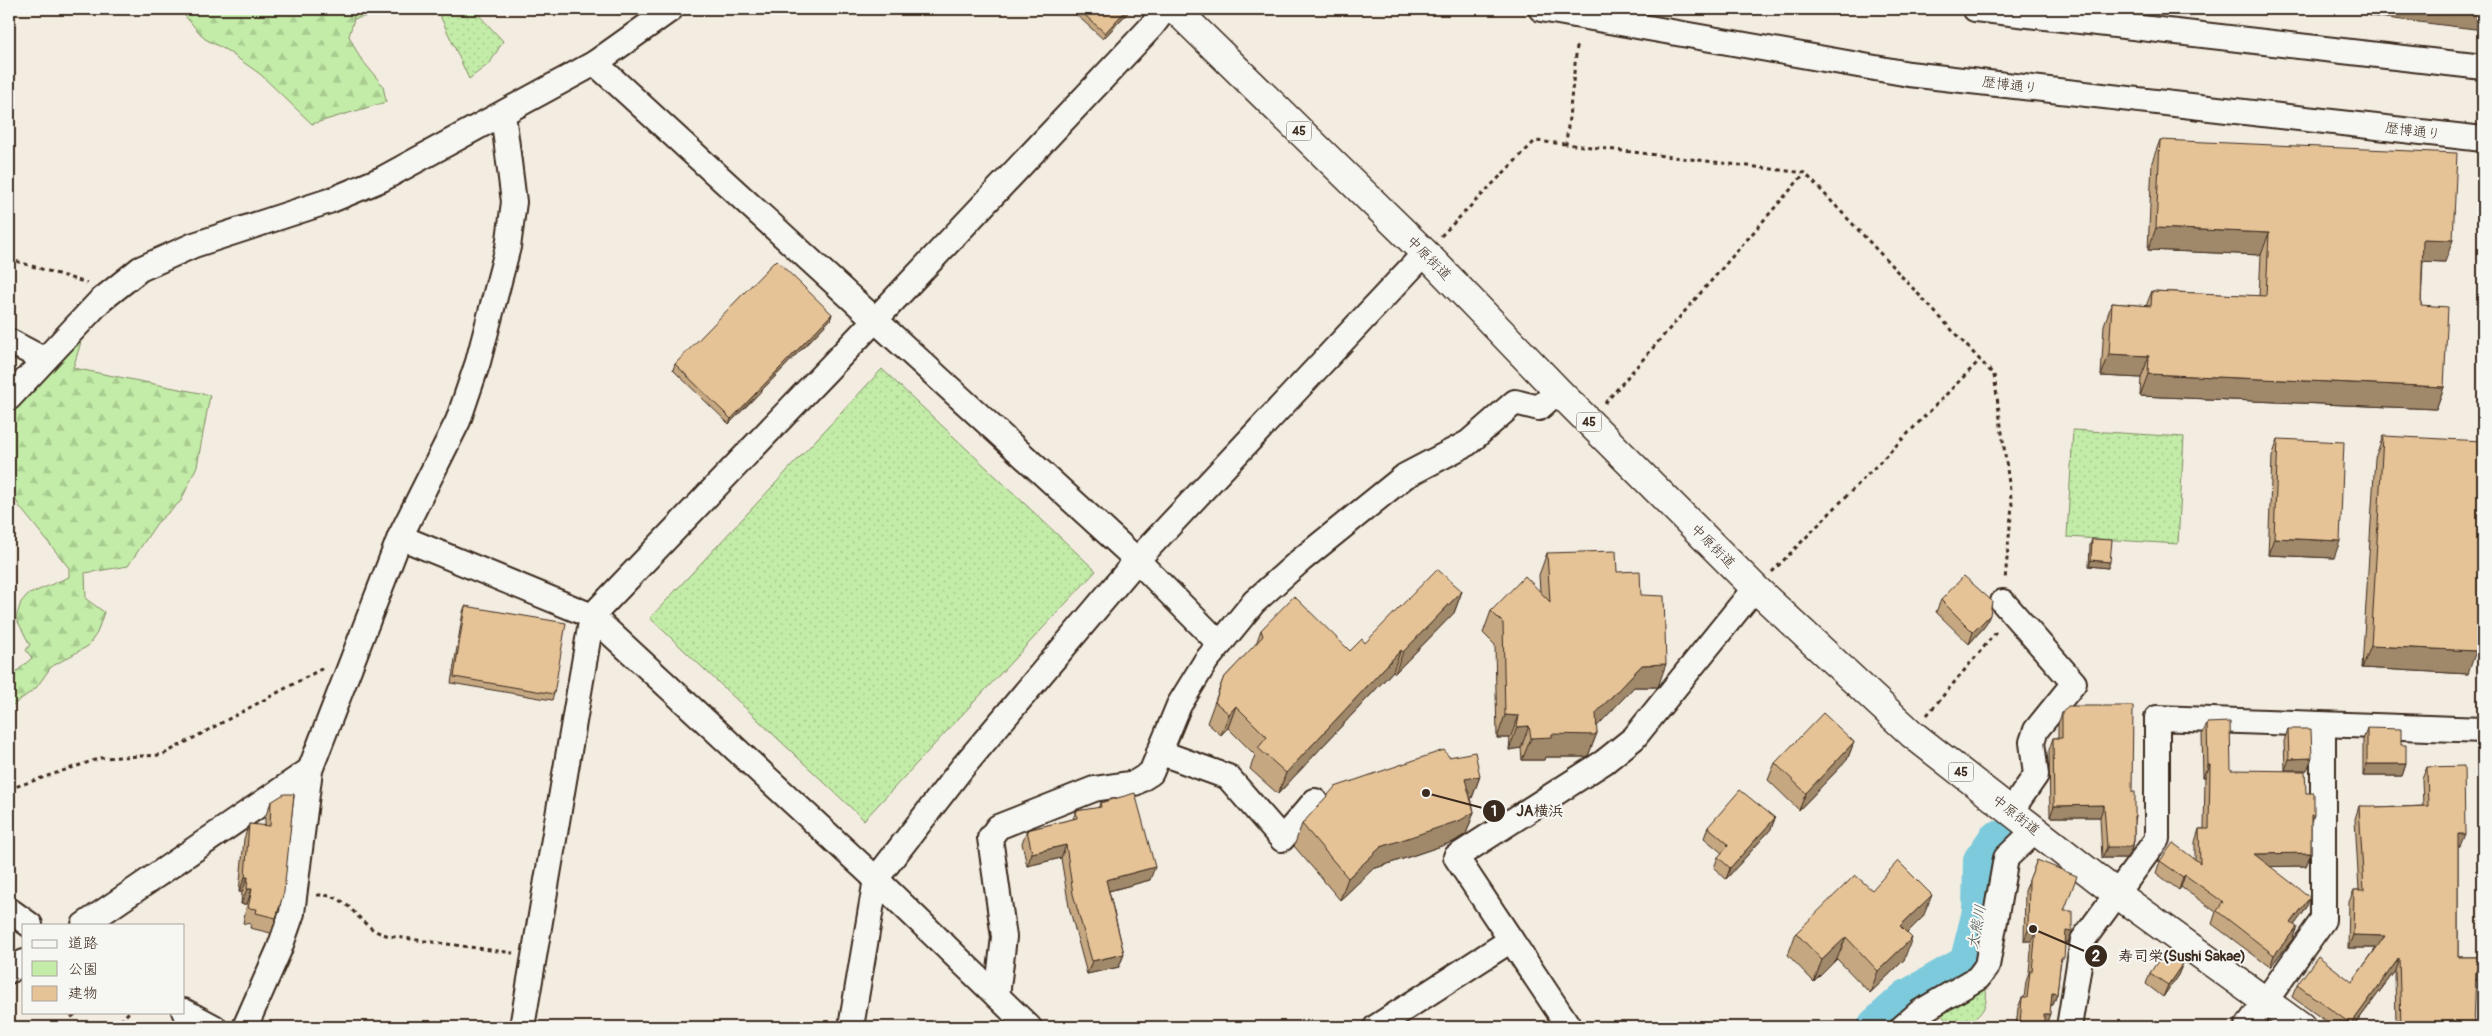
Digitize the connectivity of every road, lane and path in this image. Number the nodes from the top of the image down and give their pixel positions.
1 (671, 9) edge
2 (1165, 9) edge
3 (1175, 9) edge
4 (1541, 9) edge
5 (1976, 9) edge
6 (1578, 46) dead end
7 (595, 63) junction
8 (2483, 67) edge
9 (503, 114) junction
10 (2483, 139) edge
11 (1566, 144) junction
12 (1805, 173) junction
13 (1425, 253) junction
14 (9, 259) edge
15 (105, 296) junction
16 (875, 320) junction
17 (9, 341) edge
18 (43, 359) junction
19 (1980, 360) junction
20 (1558, 391) junction
21 (9, 398) edge
22 (1589, 422) junction
23 (400, 536) junction
24 (1137, 560) junction
25 (1756, 588) junction
26 (2003, 602) junction
27 (592, 616) junction
28 (1220, 644) junction
29 (358, 649) junction
30 (2323, 725) junction
31 (2483, 730) edge
32 (1912, 734) junction
33 (1159, 752) junction
34 (310, 770) junction
35 (9, 789) edge
36 (1316, 801) dead end
37 (2011, 811) junction
38 (2035, 830) junction
39 (876, 879) junction
40 (2116, 894) junction
41 (294, 896) junction
42 (9, 910) edge
43 (29, 924) edge
44 (85, 924) edge
45 (1511, 940) junction
46 (534, 956) junction
47 (22, 963) edge
48 (9, 971) edge
49 (2483, 990) edge
50 (997, 996) junction
51 (2266, 1002) junction
52 (185, 1012) edge
53 (128, 1014) edge
54 (115, 1027) edge
55 (214, 1027) edge
56 (245, 1027) edge
57 (522, 1027) edge
58 (851, 1027) edge
59 (1029, 1027) edge
60 (1376, 1027) edge
61 (1569, 1027) edge
62 (1903, 1027) edge
63 (2069, 1027) edge
64 (2247, 1027) edge
65 (2301, 1027) edge
66 (2482, 1027) edge

1 - 7 street
2 - 16 street
3 - 13 main road, 中原街道 / 45
4 - 10 street, 歴博通り
5 - 8 street
6 - 11 path
7 - 9 street
7 - 16 street
9 - 15 street
9 - 23 street
11 - 12 path
11 - 13 path
12 - 19 path
12 - 22 path
13 - 20 main road, 中原街道 / 45
13 - 24 street
14 - 15 path
15 - 18 street
16 - 24 street
16 - 27 street
17 - 18 street
18 - 21 street
19 - 25 path
19 - 26 path
20 - 22 main road, 中原街道 / 45
20 - 28 street
22 - 25 main road, 中原街道 / 45
23 - 27 street
23 - 29 street
24 - 28 street
24 - 39 street
25 - 32 main road, 中原街道 / 45
25 - 45 street
26 - 32 path
26 - 37 street
27 - 39 street
27 - 46 street
28 - 33 street
29 - 34 street
29 - 35 path
30 - 31 street
30 - 40 street
30 - 51 street
32 - 37 main road, 中原街道 / 45
33 - 36 street
33 - 50 street
34 - 41 street
34 - 44 street
37 - 38 main road, 中原街道 / 45
38 - 40 main road, 中原街道 / 45
38 - 62 street
39 - 50 street
39 - 58 street
40 - 51 main road, 中原街道 / 45
40 - 63 street
41 - 46 path
41 - 56 street
42 - 43 street
45 - 60 street
45 - 61 street
46 - 57 street
47 - 48 street
49 - 66 street
50 - 59 street
51 - 64 street
51 - 65 main road, 中原街道 / 45
52 - 55 street
53 - 54 path

